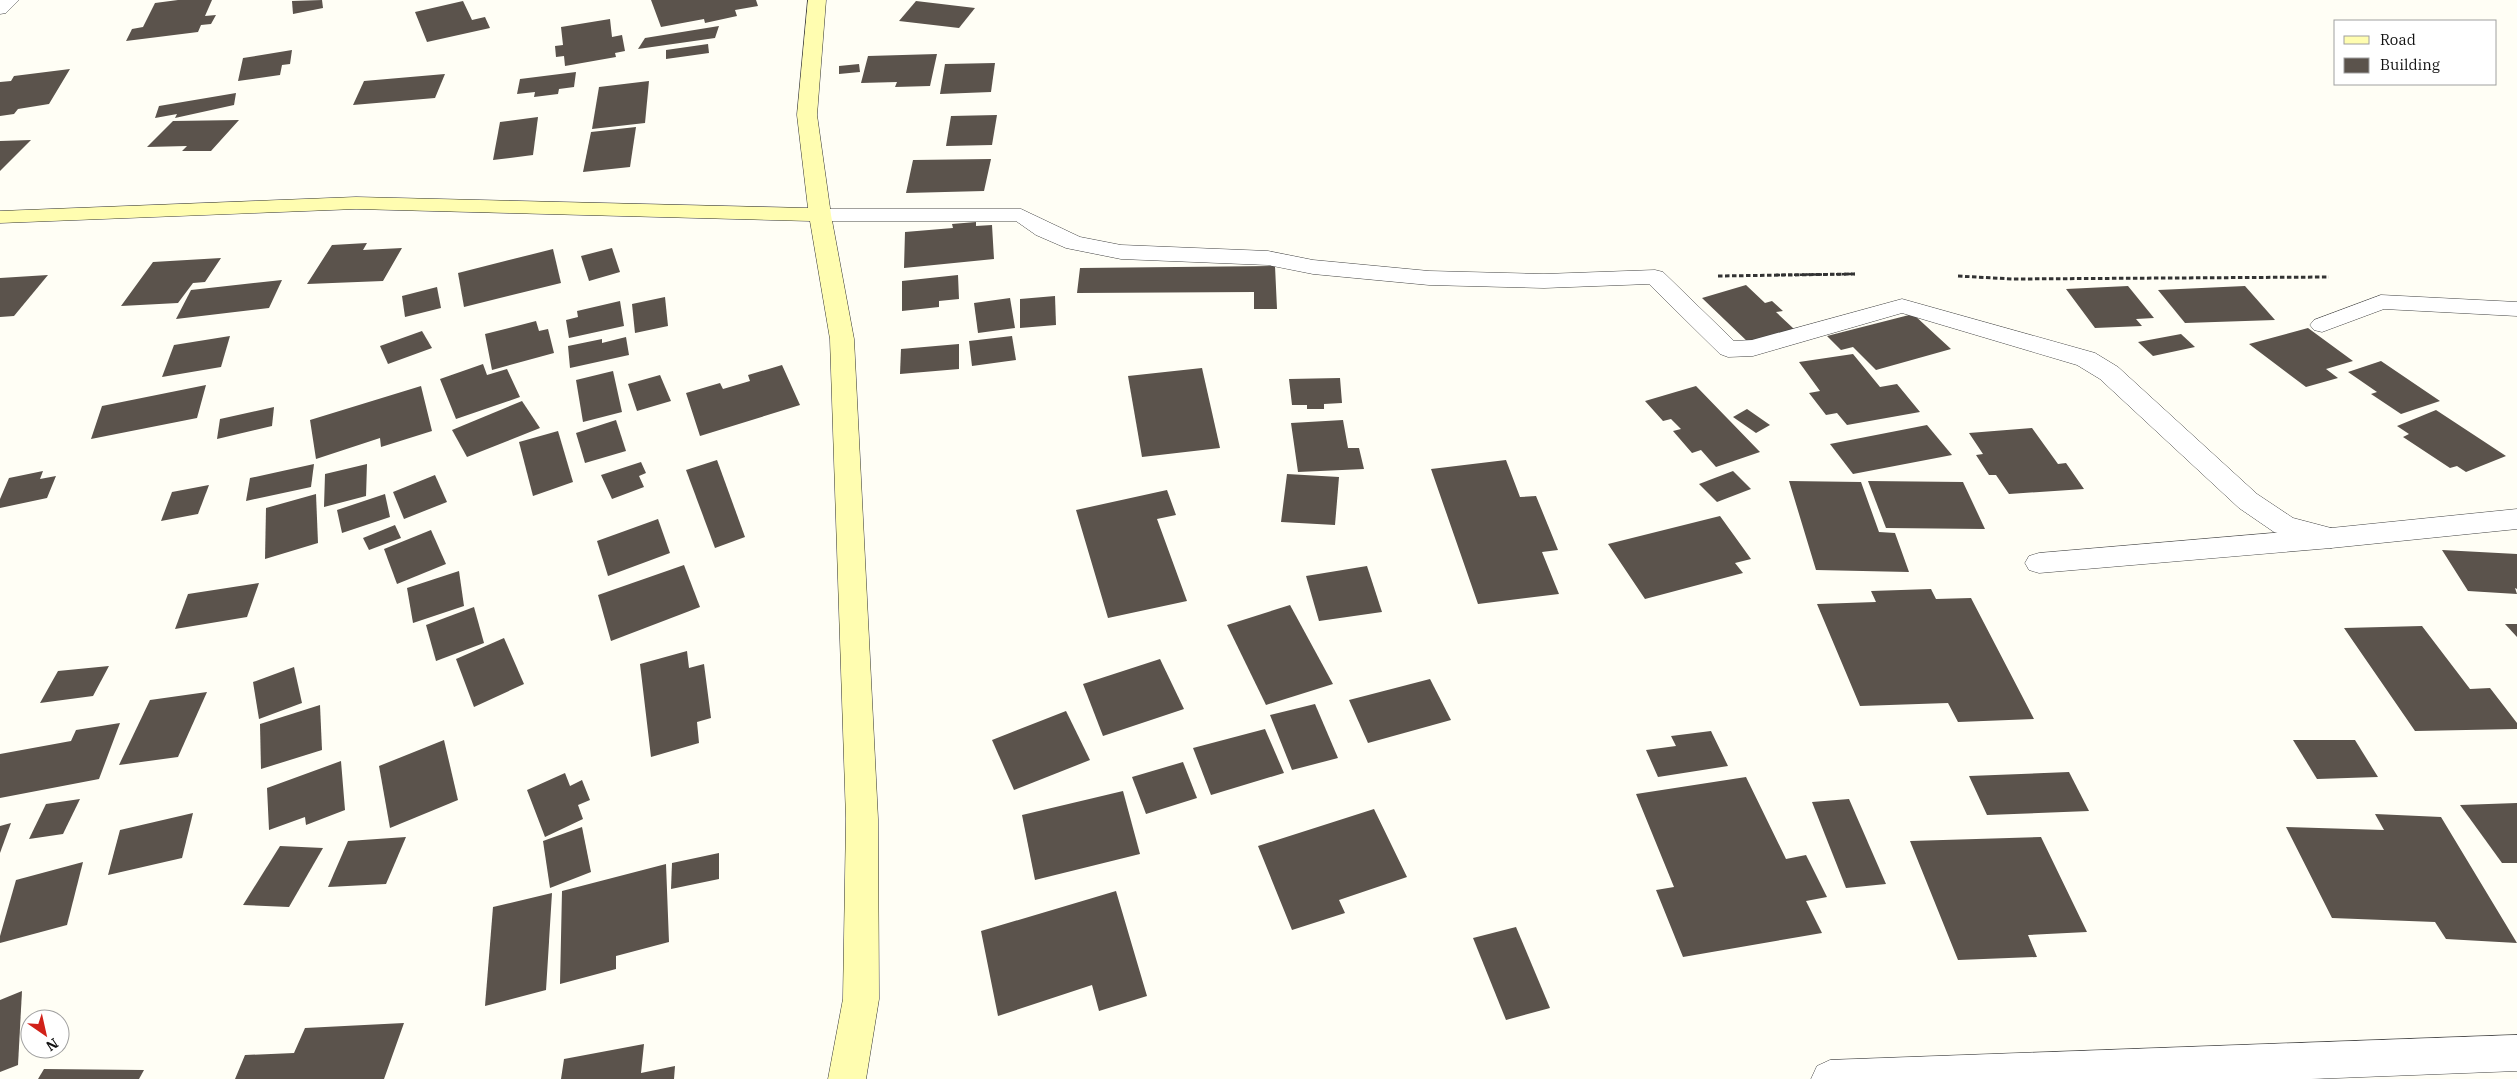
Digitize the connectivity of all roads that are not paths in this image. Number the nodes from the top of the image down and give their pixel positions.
1 (10, 0) edge
2 (817, 0) edge
3 (0, 9) edge
4 (820, 215) junction
5 (0, 217) edge
6 (2517, 309) edge
7 (2322, 325) dead end
8 (2517, 519) edge
9 (2331, 538) junction
10 (2039, 563) dead end
11 (2517, 1053) edge
12 (847, 1079) edge
13 (1830, 1079) edge

1 - 3 street
2 - 4 street
4 - 5 street
4 - 9 street
4 - 12 street
6 - 7 street
8 - 9 street
9 - 10 street
11 - 13 street

